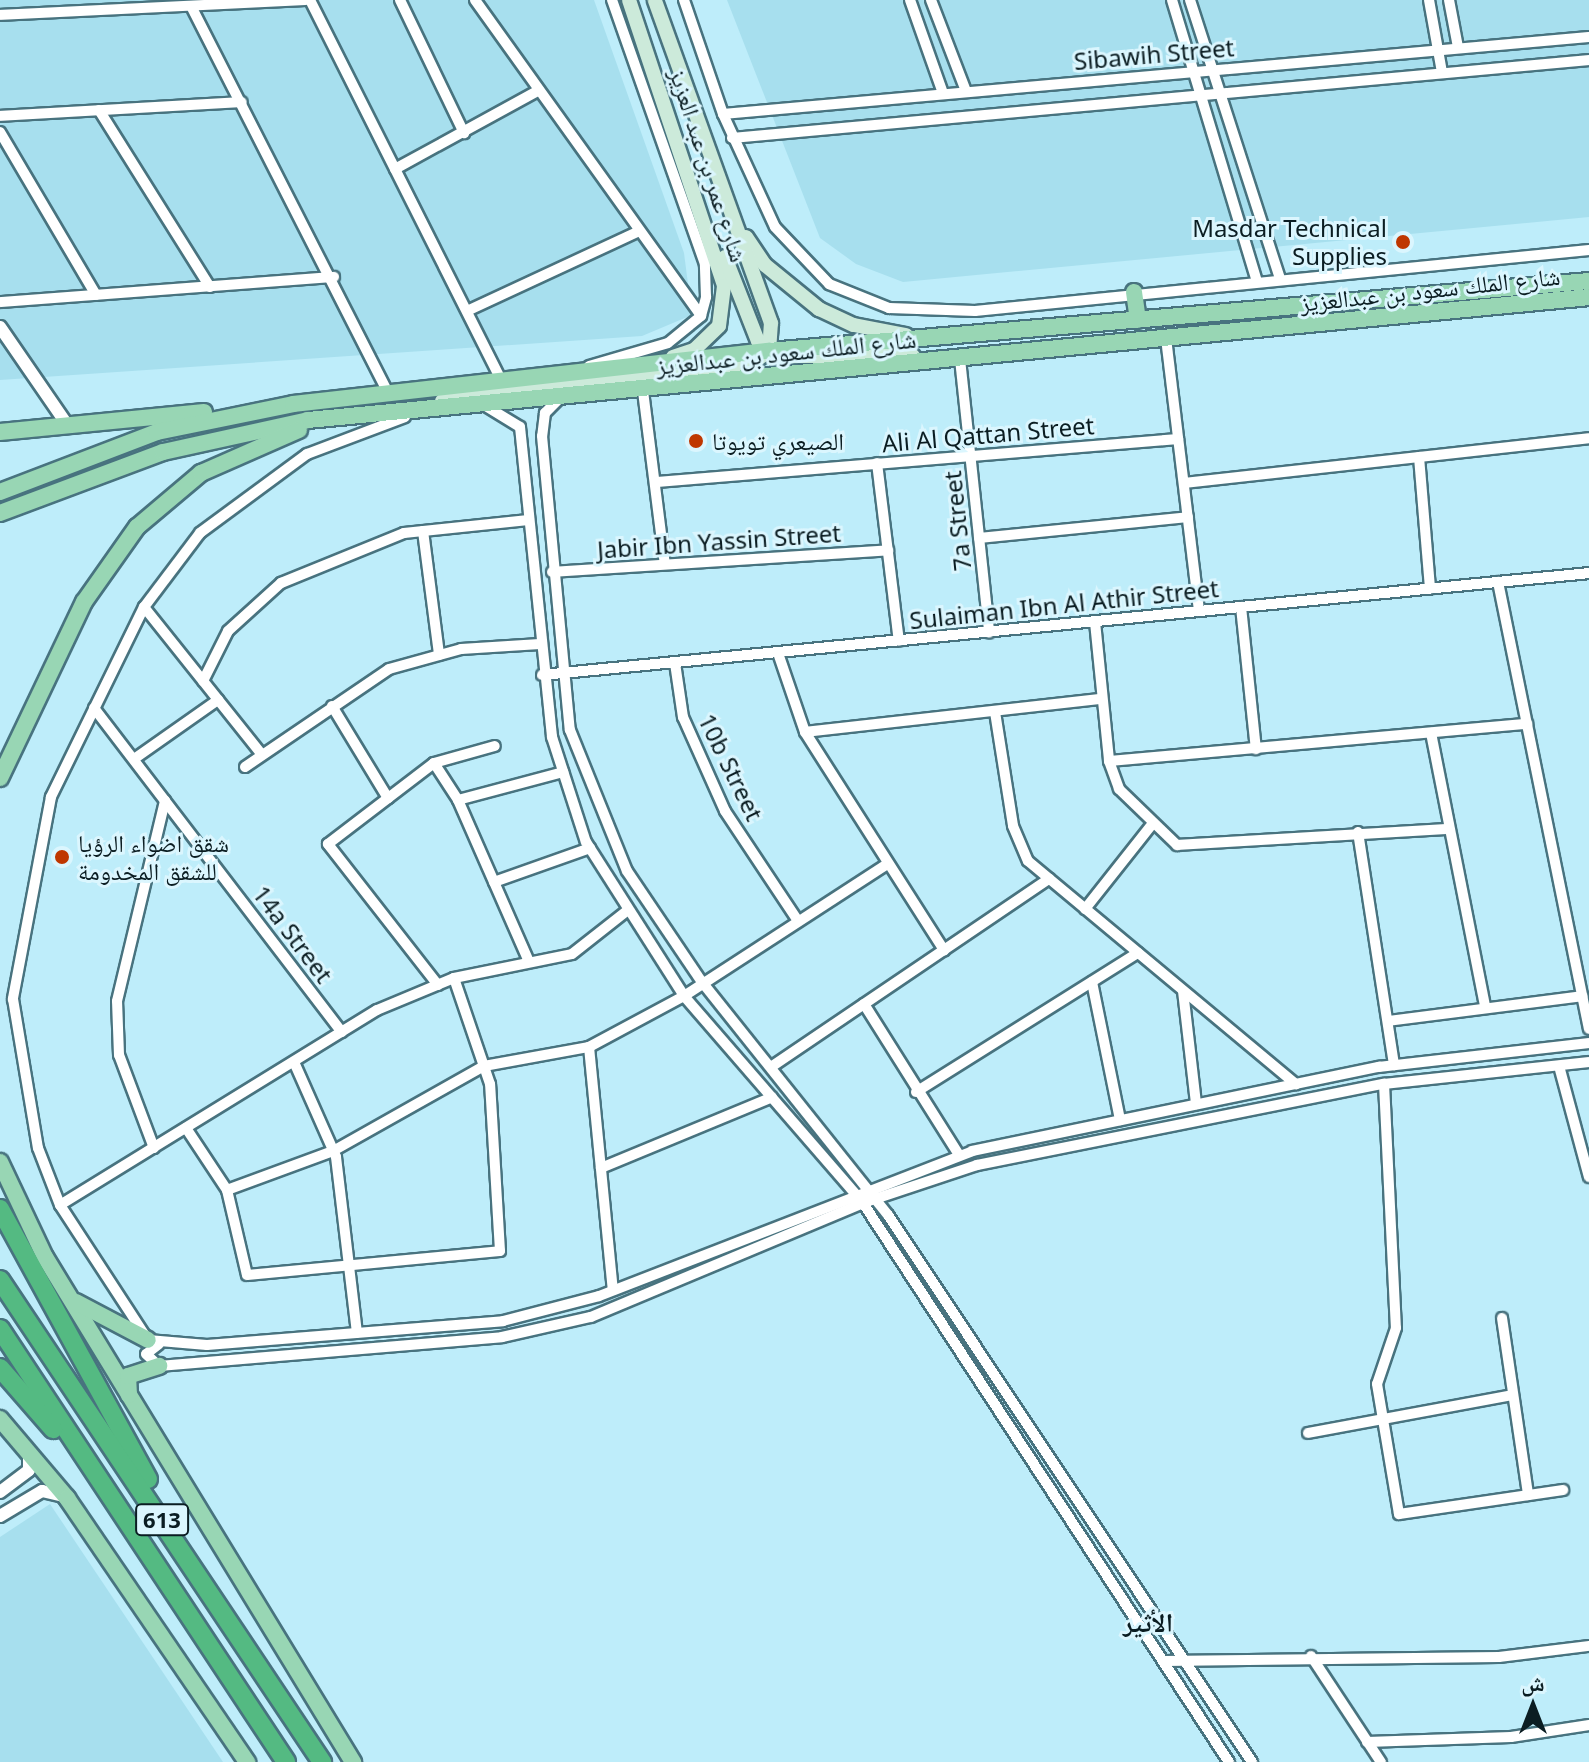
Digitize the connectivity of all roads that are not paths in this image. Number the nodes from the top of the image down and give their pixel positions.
1 (308, 0) edge
2 (400, 0) edge
3 (475, 0) edge
4 (612, 0) edge
5 (655, 0) edge
6 (684, 0) edge
7 (910, 0) edge
8 (931, 0) edge
9 (1172, 0) edge
10 (1190, 0) edge
11 (1429, 0) edge
12 (1449, 0) edge
13 (626, 2) edge
14 (191, 6) junction
15 (0, 15) edge
16 (1589, 37) edge
17 (1458, 47) junction
18 (1438, 49) junction
19 (1589, 60) edge
20 (1310, 61) junction
21 (956, 68) junction
22 (1193, 70) junction
23 (1213, 70) junction
24 (1442, 72) junction
25 (1312, 83) junction
26 (539, 90) junction
27 (966, 91) junction
28 (1220, 91) junction
29 (943, 93) junction
30 (1200, 93) junction
31 (242, 102) junction
32 (99, 110) junction
33 (723, 114) junction
34 (0, 116) edge
35 (0, 132) edge
36 (464, 133) junction
37 (732, 138) junction
38 (395, 169) junction
39 (729, 205) junction
40 (705, 213) junction
41 (639, 231) junction
42 (1589, 250) edge
43 (334, 277) junction
44 (1280, 279) junction
45 (1257, 281) junction
46 (1589, 281) edge
47 (210, 287) junction
48 (1134, 292) junction
49 (96, 295) junction
50 (1589, 297) edge
51 (0, 302) edge
52 (467, 311) junction
53 (701, 316) junction
54 (1138, 320) junction
55 (0, 327) edge
56 (1166, 338) junction
57 (5, 340) edge
58 (960, 340) junction
59 (769, 351) junction
60 (960, 359) junction
61 (661, 361) junction
62 (579, 370) junction
63 (500, 377) junction
64 (643, 391) junction
65 (388, 392) junction
66 (559, 399) junction
67 (293, 404) junction
68 (482, 404) junction
69 (423, 406) junction
70 (461, 406) junction
71 (380, 412) junction
72 (68, 426) junction
73 (0, 432) edge
74 (542, 436) junction
75 (522, 437) junction
76 (1589, 438) edge
77 (1178, 439) junction
78 (970, 456) junction
79 (1419, 457) junction
80 (877, 463) junction
81 (657, 482) junction
82 (1184, 483) junction
83 (0, 492) edge
84 (0, 513) edge
85 (1188, 517) junction
86 (528, 520) junction
87 (423, 531) junction
88 (979, 538) junction
89 (888, 550) junction
90 (665, 564) junction
91 (552, 572) junction
92 (1589, 573) edge
93 (1498, 582) junction
94 (1430, 589) junction
95 (144, 607) junction
96 (1241, 607) junction
97 (1199, 611) junction
98 (1095, 622) junction
99 (989, 632) junction
100 (899, 641) junction
101 (540, 644) junction
102 (778, 653) junction
103 (439, 655) junction
104 (675, 663) junction
105 (566, 674) junction
106 (542, 675) junction
107 (203, 681) junction
108 (1101, 699) junction
109 (218, 700) junction
110 (332, 706) junction
111 (94, 708) junction
112 (32, 712) junction
113 (995, 712) junction
114 (1527, 724) junction
115 (805, 732) junction
116 (1431, 733) junction
117 (495, 746) dead end
118 (1256, 749) junction
119 (262, 755) junction
120 (134, 759) junction
121 (1109, 761) junction
122 (434, 763) junction
123 (245, 767) dead end
124 (563, 772) junction
125 (0, 778) edge
126 (0, 787) edge
127 (388, 798) junction
128 (458, 800) junction
129 (165, 801) junction
130 (1150, 827) junction
131 (1446, 829) junction
132 (1358, 832) junction
133 (590, 848) junction
134 (887, 864) junction
135 (1049, 879) junction
136 (494, 882) junction
137 (1085, 909) junction
138 (628, 910) junction
139 (798, 921) junction
140 (944, 950) junction
141 (1138, 953) junction
142 (529, 962) junction
143 (454, 978) junction
144 (702, 982) junction
145 (1092, 982) junction
146 (438, 985) junction
147 (1183, 991) junction
148 (684, 996) junction
149 (1582, 996) junction
150 (864, 1004) junction
151 (1485, 1006) junction
152 (1388, 1021) junction
153 (1589, 1029) edge
154 (342, 1032) junction
155 (1589, 1043) edge
156 (589, 1047) junction
157 (294, 1062) junction
158 (1589, 1062) edge
159 (1394, 1065) junction
160 (484, 1066) junction
161 (1559, 1066) junction
162 (771, 1067) junction
163 (1296, 1084) junction
164 (1384, 1084) junction
165 (916, 1092) junction
166 (772, 1097) junction
167 (1196, 1104) junction
168 (1120, 1120) junction
169 (186, 1128) junction
170 (154, 1148) junction
171 (333, 1151) junction
172 (959, 1155) junction
173 (0, 1162) edge
174 (1587, 1165) edge
175 (601, 1168) junction
176 (1589, 1177) edge
177 (867, 1186) junction
178 (227, 1190) junction
179 (853, 1191) junction
180 (876, 1199) junction
181 (863, 1203) junction
182 (60, 1205) junction
183 (0, 1209) edge
184 (349, 1262) junction
185 (0, 1280) edge
186 (64, 1289) junction
187 (613, 1290) junction
188 (1502, 1318) dead end
189 (0, 1329) edge
190 (357, 1333) junction
191 (155, 1342) junction
192 (159, 1366) junction
193 (0, 1368) edge
194 (1513, 1395) junction
195 (130, 1401) junction
196 (1382, 1416) junction
197 (0, 1419) edge
198 (1308, 1433) dead end
199 (24, 1443) junction
200 (95, 1476) junction
201 (1563, 1490) dead end
202 (0, 1492) edge
203 (1528, 1495) junction
204 (67, 1498) junction
205 (0, 1516) edge
206 (204, 1584) junction
207 (1589, 1646) edge
208 (1187, 1656) junction
209 (1311, 1656) junction
210 (1164, 1661) junction
211 (1589, 1725) edge
212 (1367, 1742) junction
213 (247, 1762) edge
214 (286, 1762) edge
215 (322, 1762) edge
216 (353, 1762) edge
217 (1229, 1762) edge
218 (1252, 1762) edge
219 (1381, 1762) edge

1 - 14 street
1 - 38 street
2 - 36 street
3 - 26 street
4 - 53 street
5 - 39 main road
6 - 33 street
7 - 29 street
8 - 21 street
9 - 22 street
10 - 23 street
11 - 18 street
12 - 17 street
13 - 40 main road, شارع عمر بن عبد العزيز
14 - 15 street
14 - 31 street
16 - 17 street, Sibawih Street
17 - 18 street, Sibawih Street
18 - 20 street, Sibawih Street
18 - 24 street
19 - 24 street, Sibawih Street
20 - 23 street, Sibawih Street
20 - 25 street
21 - 27 street
21 - 29 street
22 - 23 street, Sibawih Street
22 - 27 street, Sibawih Street
22 - 30 street
23 - 28 street
24 - 25 street, Sibawih Street
25 - 28 street, Sibawih Street
26 - 36 street
26 - 41 street
27 - 29 street, Sibawih Street
28 - 30 street, Sibawih Street
28 - 44 street
29 - 33 street, Sibawih Street
30 - 37 street, Sibawih Street
30 - 45 street
31 - 32 street
31 - 43 street
32 - 34 street
32 - 47 street
33 - 37 street
35 - 49 street
36 - 38 street
37 - 48 street
38 - 52 street
39 - 58 main road
39 - 59 main road
40 - 59 main road
40 - 61 main road, شارع عمر بن عبد العزيز
41 - 52 street
41 - 53 street
42 - 44 street
43 - 47 street
43 - 65 street
44 - 45 street
45 - 48 street
46 - 54 main road, شارع الملك سعود بن عبدالعزيز
47 - 49 street
48 - 54 main road
49 - 51 street
50 - 56 main road, شارع الملك سعود بن عبدالعزيز
52 - 63 street
53 - 62 street
54 - 58 main road, شارع الملك سعود بن عبدالعزيز
55 - 57 street
56 - 60 main road, شارع الملك سعود بن عبدالعزيز
56 - 77 street
57 - 72 street
58 - 59 main road, شارع الملك سعود بن عبدالعزيز
59 - 60 main road
59 - 61 main road, شارع الملك سعود بن عبدالعزيز
59 - 69 main road
60 - 64 main road, شارع الملك سعود بن عبدالعزيز
60 - 78 street, 7a Street
61 - 62 main road, شارع الملك سعود بن عبدالعزيز
62 - 63 main road, شارع الملك سعود بن عبدالعزيز
63 - 65 main road, شارع الملك سعود بن عبدالعزيز
64 - 66 main road, شارع الملك سعود بن عبدالعزيز
64 - 81 street
65 - 67 main road, شارع الملك سعود بن عبدالعزيز
66 - 68 main road, شارع الملك سعود بن عبدالعزيز
66 - 74 street
67 - 72 main road
67 - 83 main road, شارع الملك سعود بن عبدالعزيز
68 - 70 main road, شارع الملك سعود بن عبدالعزيز
68 - 75 street
69 - 70 main road, شارع الملك سعود بن عبدالعزيز
69 - 71 main road, شارع الملك سعود بن عبدالعزيز
70 - 95 street
71 - 84 main road, شارع الملك سعود بن عبدالعزيز
71 - 112 main road
72 - 73 main road
74 - 75 street
74 - 91 street
75 - 86 street
76 - 79 street
77 - 78 street, Ali Al Qattan Street
77 - 82 street
78 - 80 street, Ali Al Qattan Street
78 - 88 street, 7a Street
79 - 82 street
79 - 94 street
80 - 81 street, Ali Al Qattan Street
80 - 89 street
81 - 90 street
82 - 85 street
85 - 88 street
85 - 97 street
86 - 87 street
86 - 101 street
87 - 103 street
87 - 107 street
88 - 99 street, 7a Street
89 - 90 street, Jabir Ibn Yassin Street
89 - 100 street
90 - 91 street, Jabir Ibn Yassin Street
91 - 105 street
92 - 93 street, Sulaiman Ibn Al Athir Street
93 - 94 street, Sulaiman Ibn Al Athir Street
93 - 114 street
94 - 96 street, Sulaiman Ibn Al Athir Street
95 - 107 street
95 - 111 street
96 - 97 street, Sulaiman Ibn Al Athir Street
96 - 118 street
97 - 98 street, Sulaiman Ibn Al Athir Street
98 - 99 street, Sulaiman Ibn Al Athir Street
98 - 108 street
99 - 100 street, Sulaiman Ibn Al Athir Street
100 - 102 street, Sulaiman Ibn Al Athir Street
101 - 103 street
101 - 106 street
102 - 104 street, Sulaiman Ibn Al Athir Street
102 - 115 street
103 - 110 street
104 - 105 street, Sulaiman Ibn Al Athir Street
104 - 139 street, 10b Street
105 - 106 street, Sulaiman Ibn Al Athir Street
105 - 144 street
106 - 124 street
107 - 109 street
108 - 113 street
108 - 121 street
109 - 119 street
109 - 120 street
110 - 119 street
110 - 127 street
111 - 120 street, 14a Street
111 - 182 street
112 - 125 main road
112 - 126 main road
113 - 115 street
113 - 135 street
114 - 116 street
114 - 149 street
115 - 134 street
116 - 118 street
116 - 131 street
117 - 122 street
118 - 121 street
119 - 123 street
120 - 129 street, 14a Street
121 - 130 street
122 - 127 street
122 - 128 street
124 - 128 street
124 - 133 street
127 - 146 street
128 - 136 street
129 - 154 street, 14a Street
129 - 170 street
130 - 132 street
130 - 137 street
131 - 132 street
131 - 151 street
132 - 152 street
133 - 136 street
133 - 138 street
134 - 139 street
134 - 140 street
135 - 137 street
135 - 140 street
136 - 142 street
137 - 141 street
138 - 142 street
138 - 148 street
139 - 144 street
140 - 150 street
141 - 145 street
141 - 147 street
142 - 143 street
143 - 146 street
143 - 160 street
144 - 148 street
144 - 162 street
145 - 165 street
145 - 168 street
146 - 154 street
147 - 163 street
147 - 167 street
148 - 156 street
148 - 166 street
149 - 151 street
149 - 153 street
150 - 162 street
150 - 165 street
151 - 152 street
152 - 159 street
154 - 157 street
155 - 159 street
156 - 160 street
156 - 175 street
157 - 169 street
157 - 171 street
158 - 161 street
159 - 163 street
160 - 171 street
160 - 184 street
161 - 164 street
161 - 174 street
162 - 177 street
163 - 167 street
164 - 180 street
164 - 196 street
165 - 172 street
166 - 175 street
166 - 179 street
167 - 168 street
168 - 172 street
169 - 170 street
169 - 178 street
170 - 182 street
171 - 178 street
171 - 184 street
172 - 177 street
173 - 186 main road
174 - 176 street
175 - 187 street
177 - 179 street
177 - 180 street
178 - 184 street
179 - 181 street
179 - 187 street
180 - 181 street
180 - 208 street
181 - 192 street
181 - 210 street
182 - 191 street
183 - 206 highway
184 - 190 street
185 - 206 highway, 613
186 - 191 main road
186 - 195 main road
187 - 190 street
188 - 194 street
189 - 200 highway, 613
190 - 191 street
191 - 192 street
192 - 195 main road
193 - 200 highway
194 - 196 street
194 - 203 street
195 - 216 main road
196 - 198 street
196 - 203 street
197 - 199 main road
199 - 202 street
199 - 204 main road
200 - 214 highway, 613
201 - 203 street
204 - 205 street
204 - 213 main road
206 - 215 highway, 613
207 - 209 street
208 - 209 street
208 - 210 street
208 - 218 street
209 - 212 street
210 - 217 street
211 - 212 street
212 - 219 street

